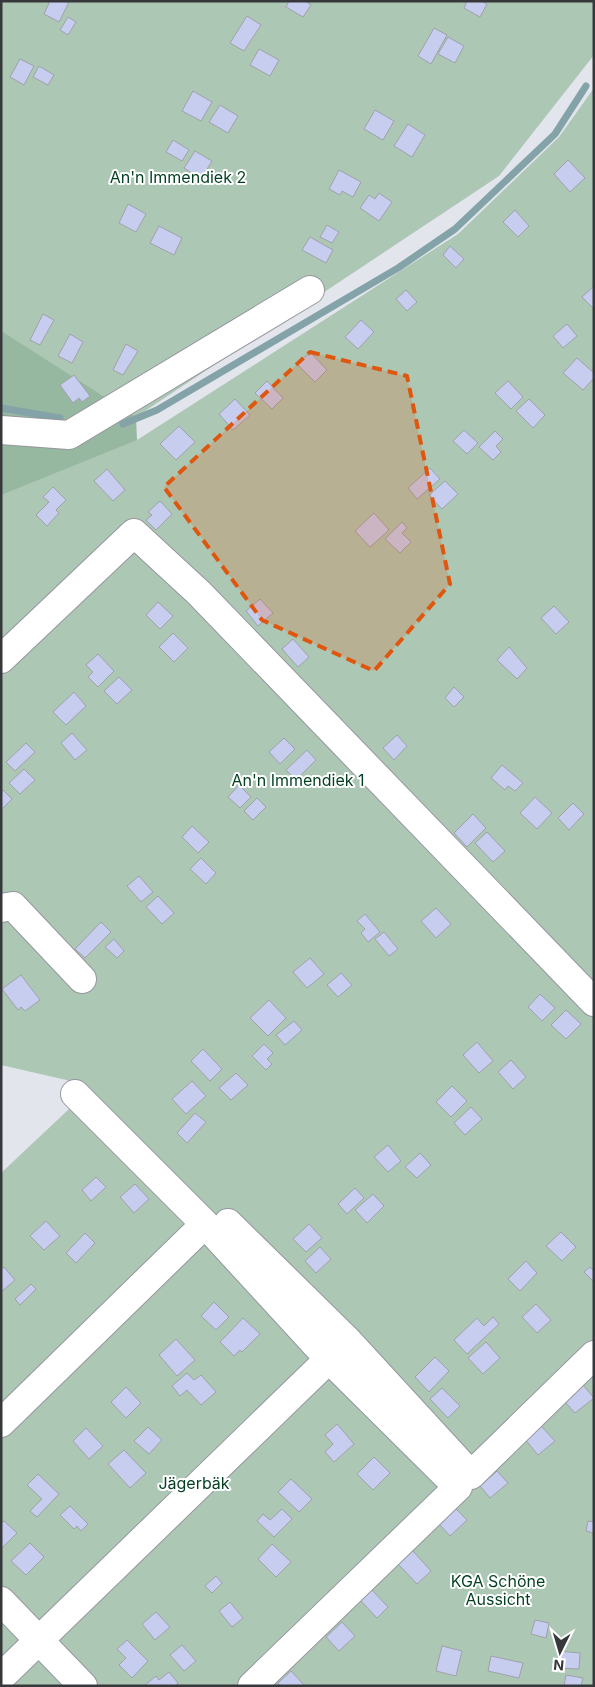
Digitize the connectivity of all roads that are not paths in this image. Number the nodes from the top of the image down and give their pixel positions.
1 (310, 290) dead end
2 (1, 430) edge
3 (1, 659) edge
4 (1, 908) edge
5 (82, 979) dead end
6 (594, 1002) edge
7 (205, 1224) junction
8 (594, 1355) edge
9 (329, 1358) junction
10 (1, 1423) edge
11 (1, 1601) edge
12 (40, 1640) junction
13 (1, 1677) edge
14 (83, 1686) edge
15 (252, 1686) edge

1 - 2 lane
3 - 6 lane
4 - 5 lane
7 - 8 lane
7 - 9 lane
7 - 10 lane
9 - 12 lane
9 - 15 lane
11 - 12 lane
12 - 13 lane
12 - 14 lane

